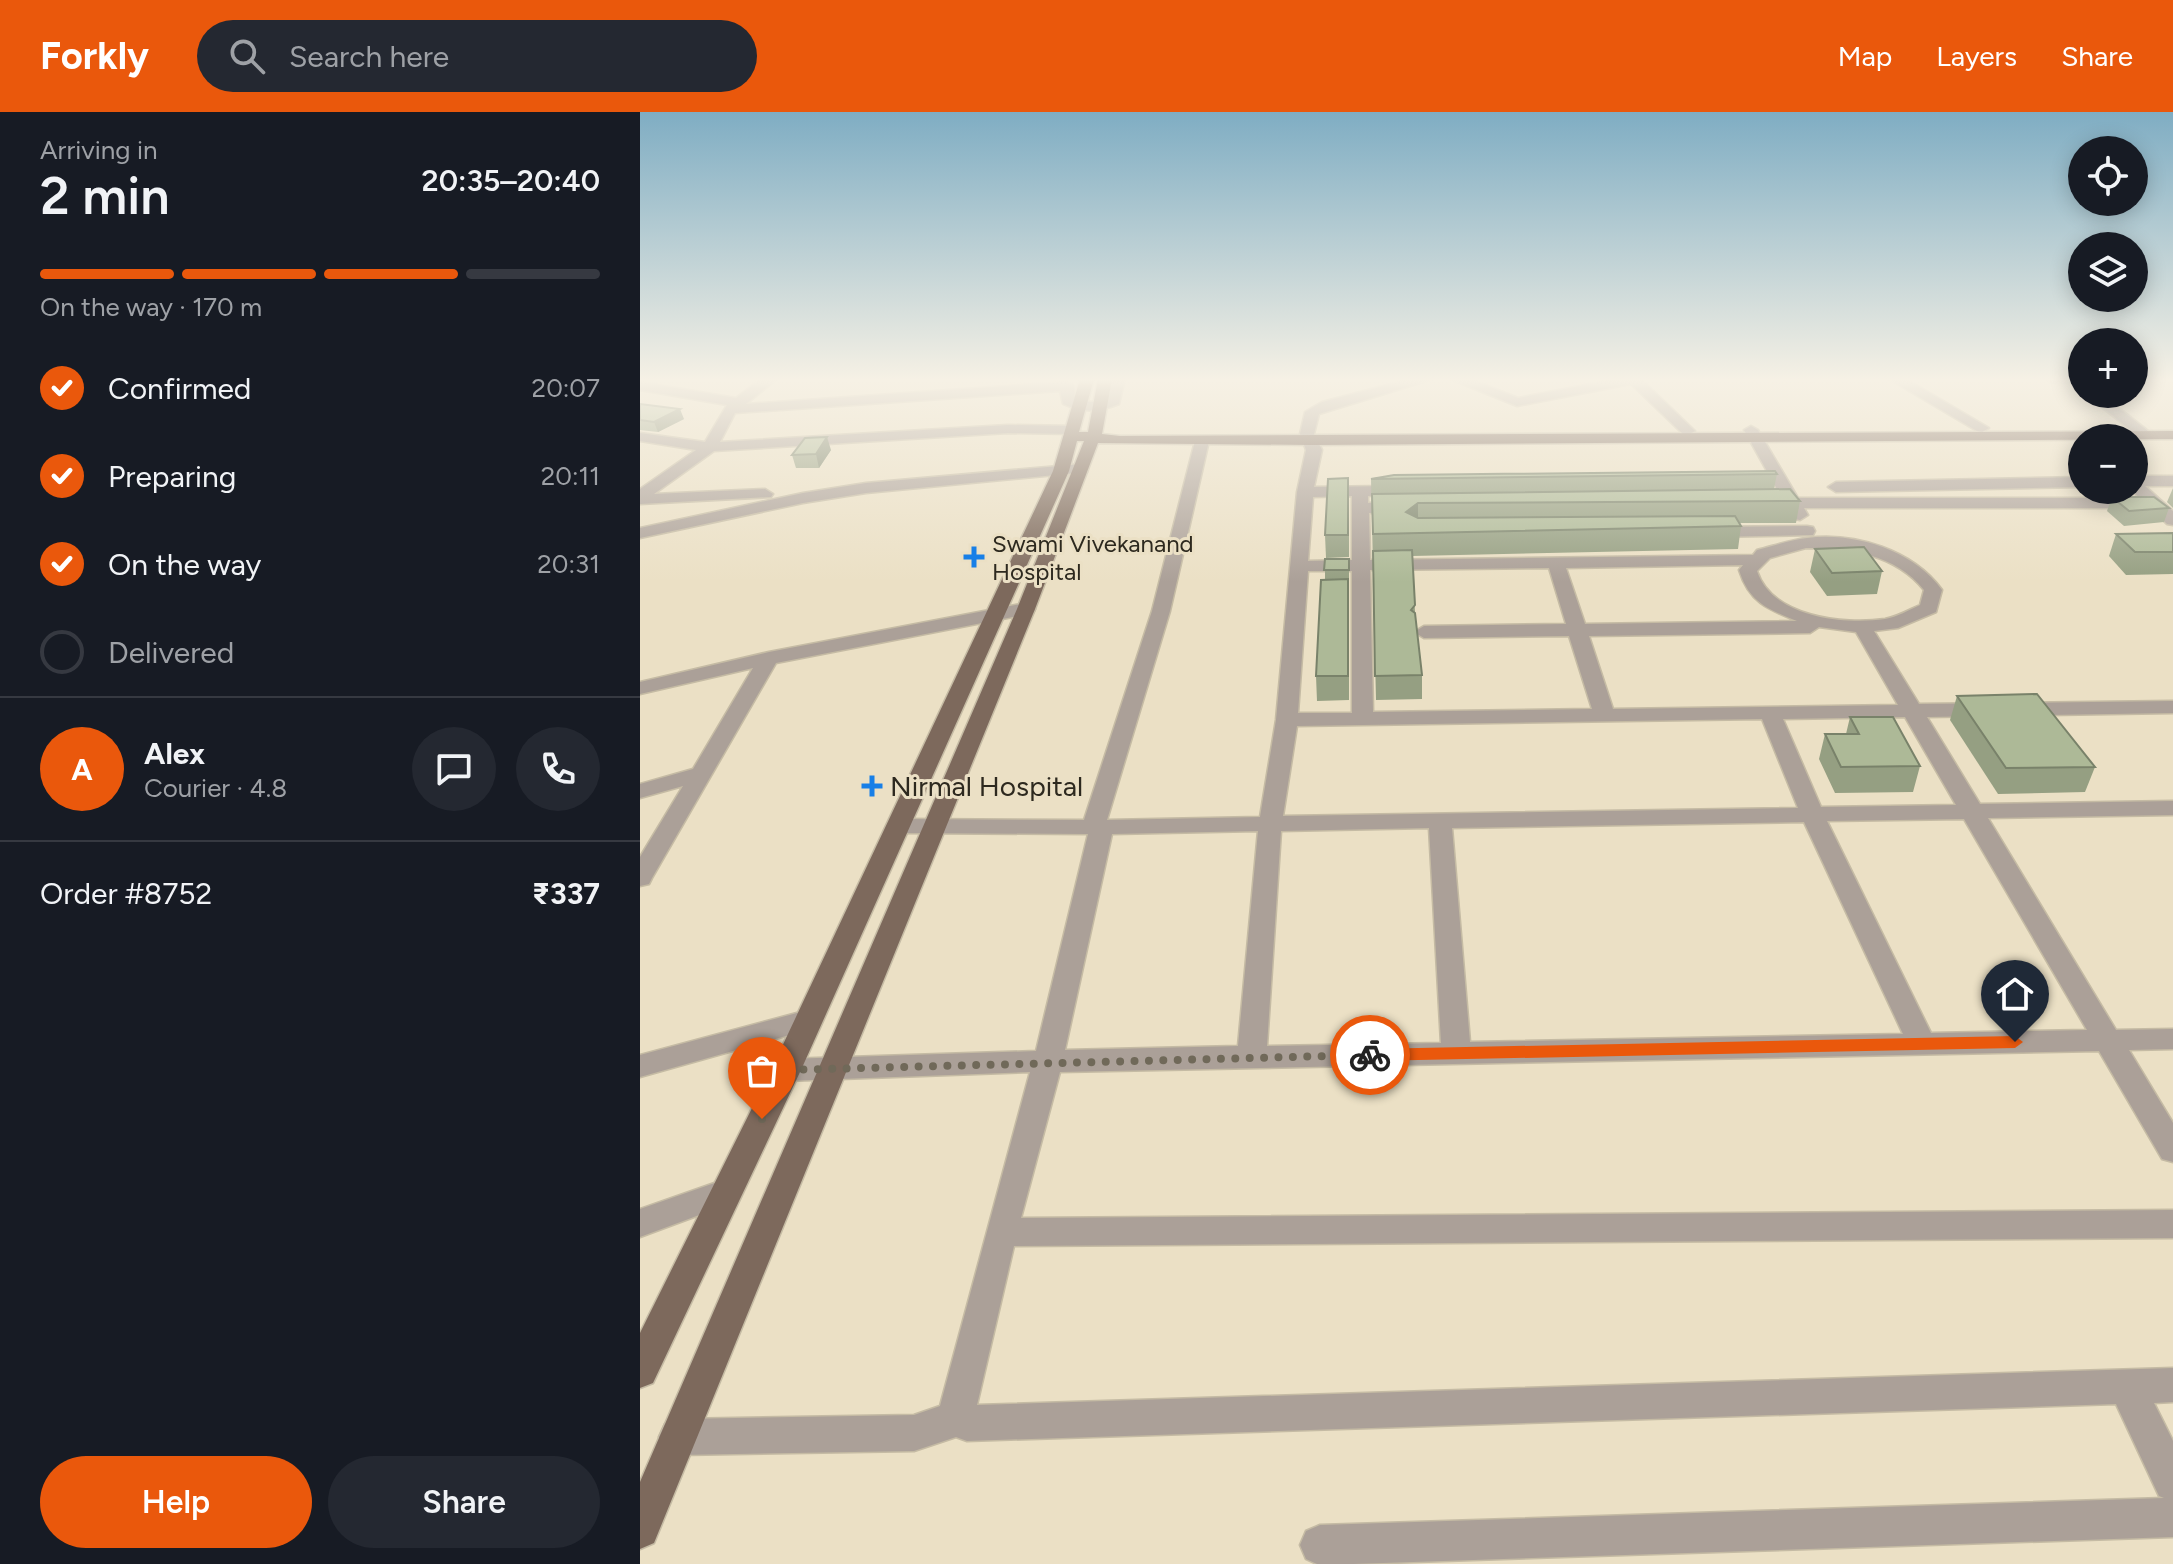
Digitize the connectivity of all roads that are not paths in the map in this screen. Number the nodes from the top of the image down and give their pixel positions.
1 (640, 447) edge
2 (685, 447) edge
3 (707, 447) edge
4 (783, 447) edge
5 (1076, 447) edge
6 (1201, 447) edge
7 (1313, 447) edge
8 (1758, 447) edge
9 (704, 451) junction
10 (1071, 470) junction
11 (2173, 481) edge
12 (2068, 482) edge
13 (2148, 482) edge
14 (1776, 488) junction
15 (1405, 491) edge
16 (1305, 492) junction
17 (2148, 496) edge
18 (640, 498) edge
19 (803, 498) junction
20 (1360, 499) junction
21 (1793, 503) junction
22 (2155, 503) junction
23 (1745, 504) edge
24 (1422, 507) edge
25 (2173, 520) edge
26 (1691, 532) edge
27 (640, 533) edge
28 (1814, 537) junction
29 (1754, 560) junction
30 (1556, 563) junction
31 (1360, 565) junction
32 (1301, 566) junction
33 (1026, 609) junction
34 (992, 615) junction
35 (1851, 627) junction
36 (1578, 631) junction
37 (1424, 632) dead end
38 (769, 658) junction
39 (640, 688) edge
40 (2173, 707) edge
41 (1913, 711) junction
42 (1770, 713) junction
43 (1604, 715) junction
44 (1363, 719) junction
45 (1287, 720) junction
46 (699, 774) junction
47 (640, 791) edge
48 (2165, 808) edge
49 (1972, 812) junction
50 (1812, 814) junction
51 (1440, 822) junction
52 (1270, 825) junction
53 (899, 826) junction
54 (937, 826) junction
55 (1097, 827) junction
56 (2173, 829) edge
57 (640, 878) edge
58 (808, 1020) junction
59 (2173, 1039) edge
60 (2108, 1040) junction
61 (1922, 1044) junction
62 (1456, 1053) junction
63 (1252, 1057) junction
64 (1048, 1061) junction
65 (640, 1066) edge
66 (835, 1068) junction
67 (786, 1070) junction
68 (2173, 1150) edge
69 (726, 1192) junction
70 (640, 1223) edge
71 (2173, 1224) edge
72 (1001, 1232) junction
73 (640, 1371) edge
74 (2126, 1385) junction
75 (2173, 1385) edge
76 (959, 1416) junction
77 (678, 1437) junction
78 (2173, 1482) edge
79 (2173, 1517) edge
80 (640, 1529) edge
81 (1320, 1545) dead end

1 - 9 street
2 - 9 street
3 - 9 street
4 - 9 street
5 - 10 main road
6 - 55 street
7 - 16 street
8 - 14 street
9 - 18 street
10 - 19 street
10 - 33 main road
10 - 34 main road
11 - 13 street
12 - 14 street
14 - 21 street
15 - 20 street
16 - 20 street
16 - 32 street
17 - 22 street
18 - 19 street
19 - 27 street
20 - 24 street
20 - 31 street
21 - 22 street
21 - 23 street
21 - 28 street
22 - 25 street
26 - 28 street
28 - 29 street
28 - 35 street
29 - 30 street
29 - 35 street
30 - 31 street
30 - 36 street
31 - 32 street
31 - 44 street
32 - 45 street
33 - 34 street
33 - 54 main road
34 - 38 street
34 - 53 main road
35 - 36 street
35 - 41 street
36 - 37 street
36 - 43 street
38 - 39 street
38 - 46 street
40 - 41 street
41 - 42 street
41 - 49 street
42 - 43 street
42 - 50 street
43 - 44 street
44 - 45 street
45 - 52 street
46 - 47 street
46 - 57 street
48 - 49 street
48 - 56 street
49 - 50 street
49 - 60 street
50 - 51 street
50 - 61 street
51 - 52 street
51 - 62 street
52 - 55 street
52 - 63 street
53 - 54 street
53 - 58 main road
54 - 55 street
54 - 66 main road
55 - 64 street
58 - 65 street
58 - 67 main road
59 - 60 street
60 - 61 street
60 - 68 street
61 - 62 street
62 - 63 street
63 - 64 street
64 - 66 street
64 - 72 street
66 - 67 street
66 - 77 main road
67 - 69 main road
69 - 70 street
69 - 73 main road
71 - 72 street
72 - 76 street
74 - 75 street
74 - 76 street
74 - 78 street
76 - 77 street
77 - 80 main road
79 - 81 street

